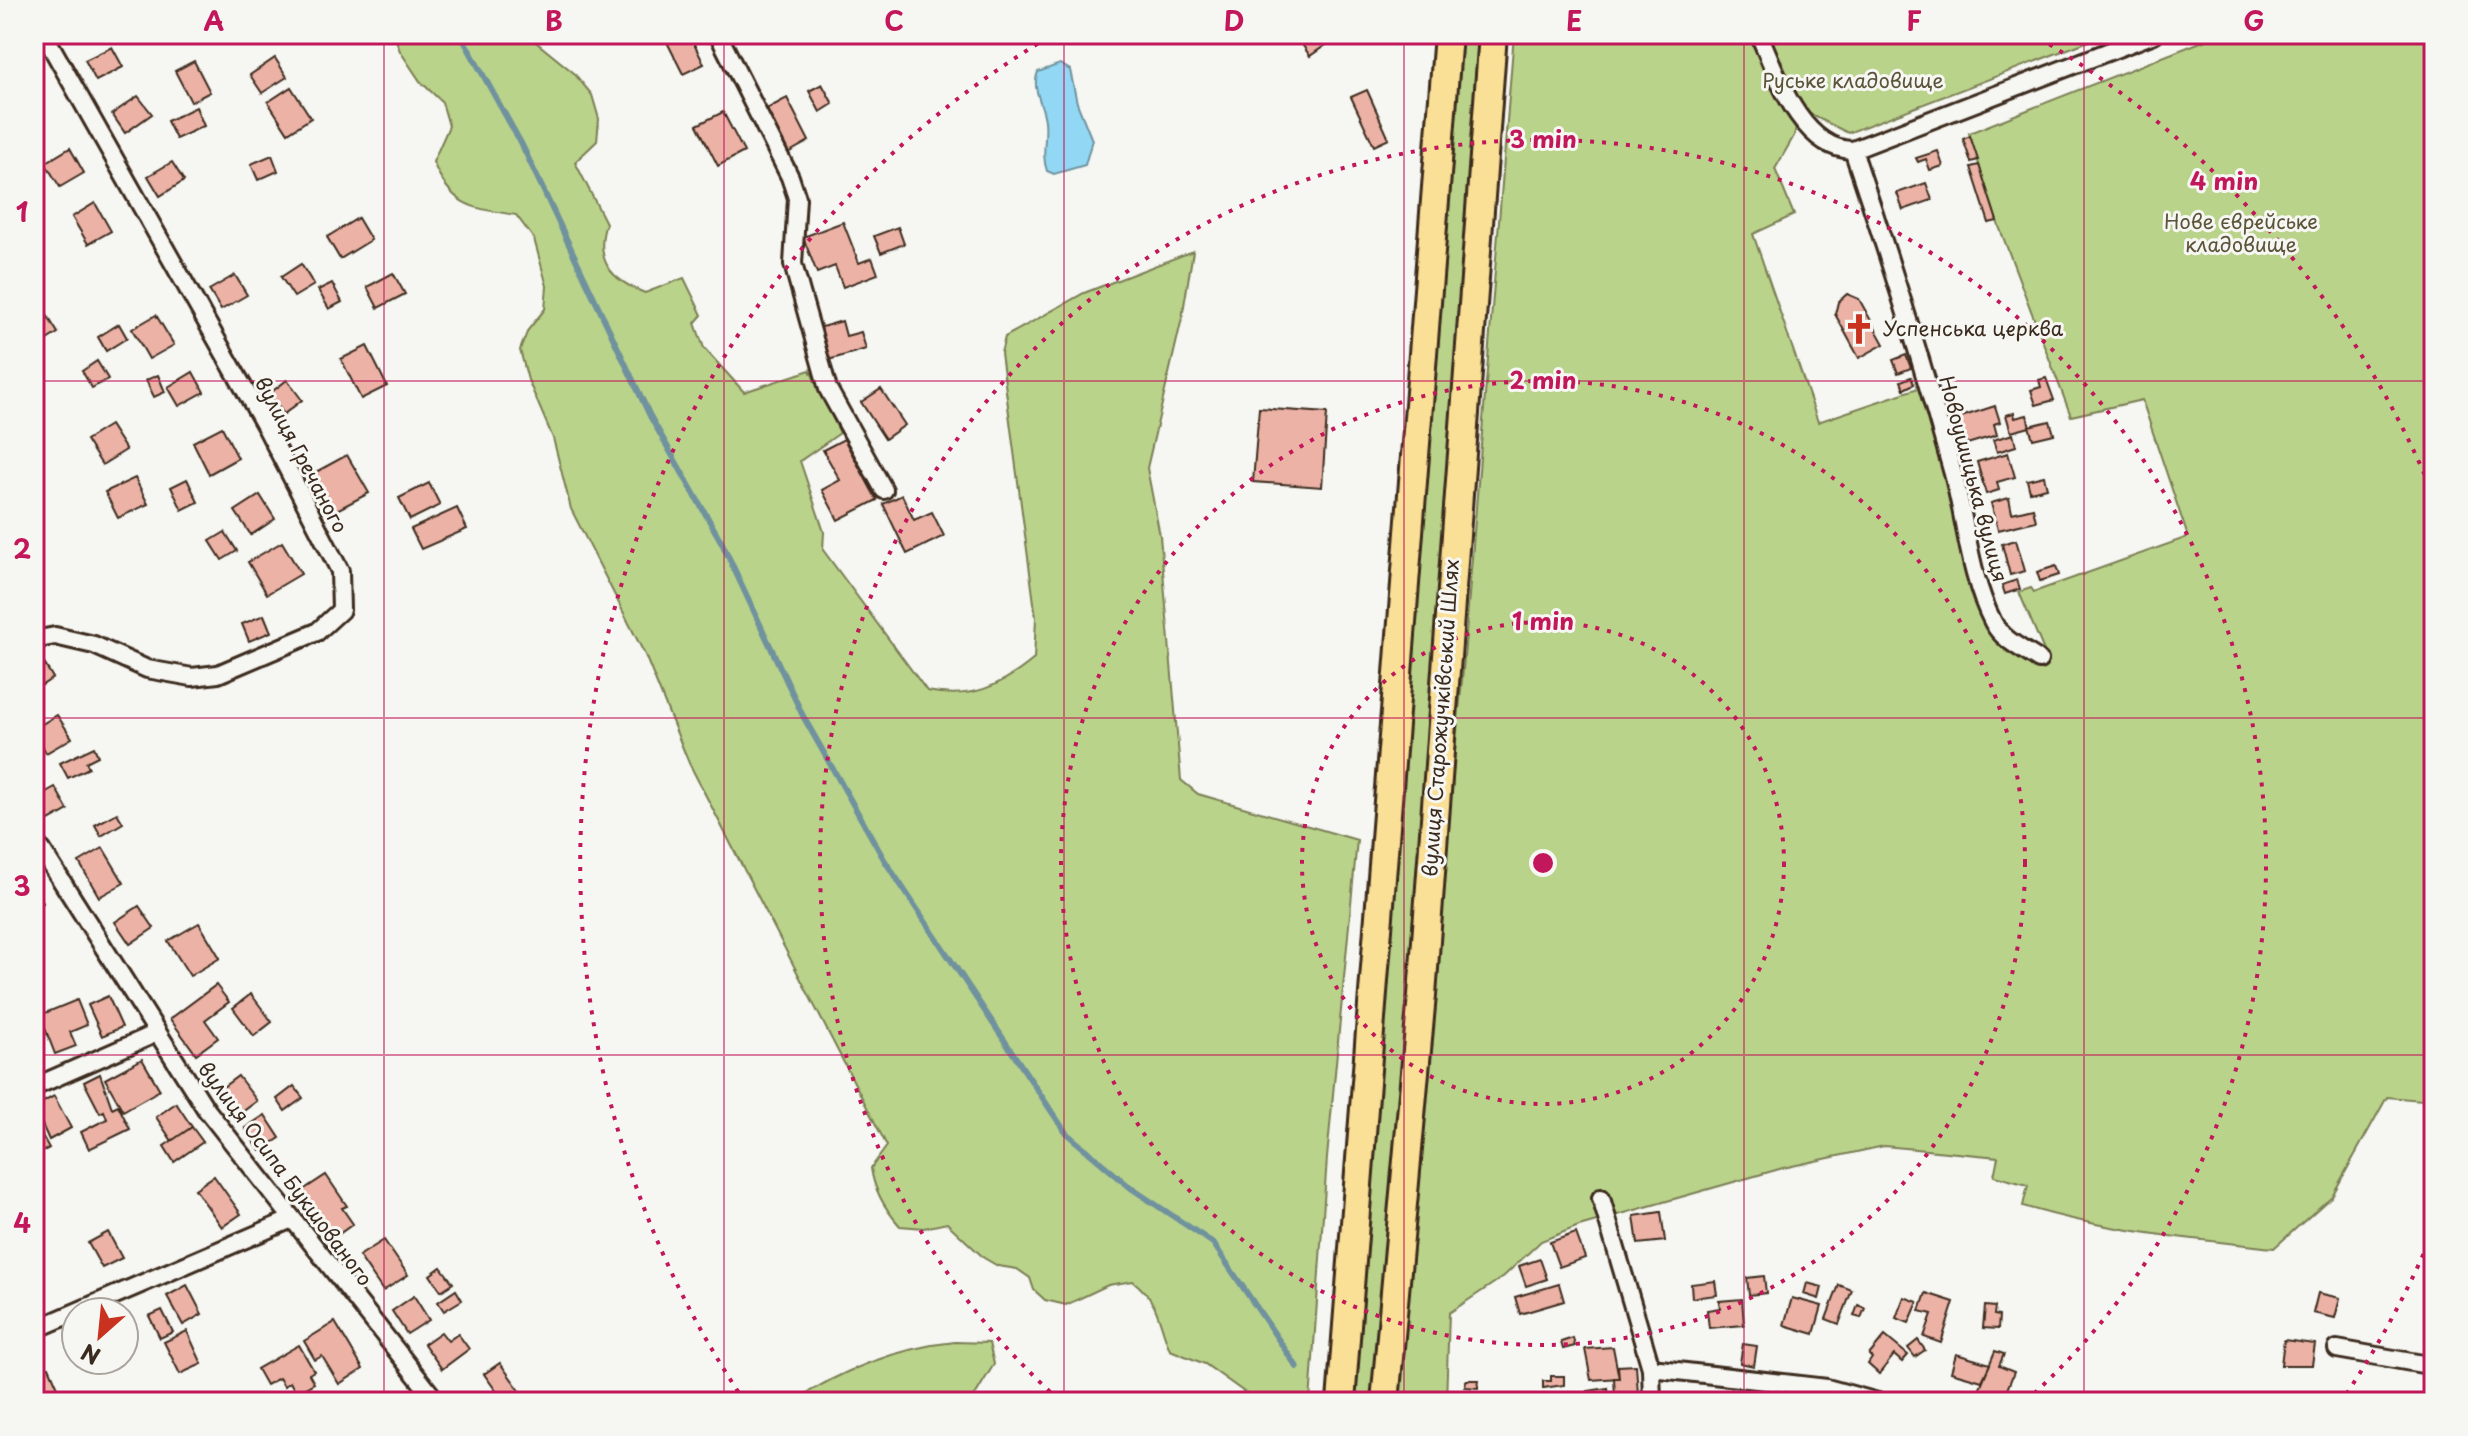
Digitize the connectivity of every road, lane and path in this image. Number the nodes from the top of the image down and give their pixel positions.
1 (44, 34) edge
2 (718, 34) edge
3 (1448, 34) edge
4 (1493, 34) edge
5 (1759, 34) edge
6 (2154, 34) edge
7 (1853, 150) junction
8 (884, 490) dead end
9 (34, 640) edge
10 (2039, 660) dead end
11 (34, 843) edge
12 (157, 1033) junction
13 (34, 1087) edge
14 (1601, 1198) dead end
15 (292, 1219) junction
16 (34, 1330) edge
17 (2337, 1349) dead end
18 (2434, 1366) edge
19 (1651, 1368) junction
20 (437, 1402) edge
21 (1341, 1402) edge
22 (1385, 1402) edge
23 (1652, 1402) edge
24 (1878, 1402) edge

1 - 9 street, вулиця Гречаного
2 - 8 street
3 - 21 main road
4 - 22 main road, вулиця Старожучківський Шлях
5 - 7 street
6 - 7 street
7 - 10 street, Новоушицька вулиця
11 - 12 street, вулиця Осипа Букшованого
12 - 13 street
12 - 15 street, вулиця Осипа Букшованого
14 - 19 street
15 - 16 street
15 - 20 street, вулиця Осипа Букшованого
17 - 18 street
19 - 23 street
19 - 24 street

